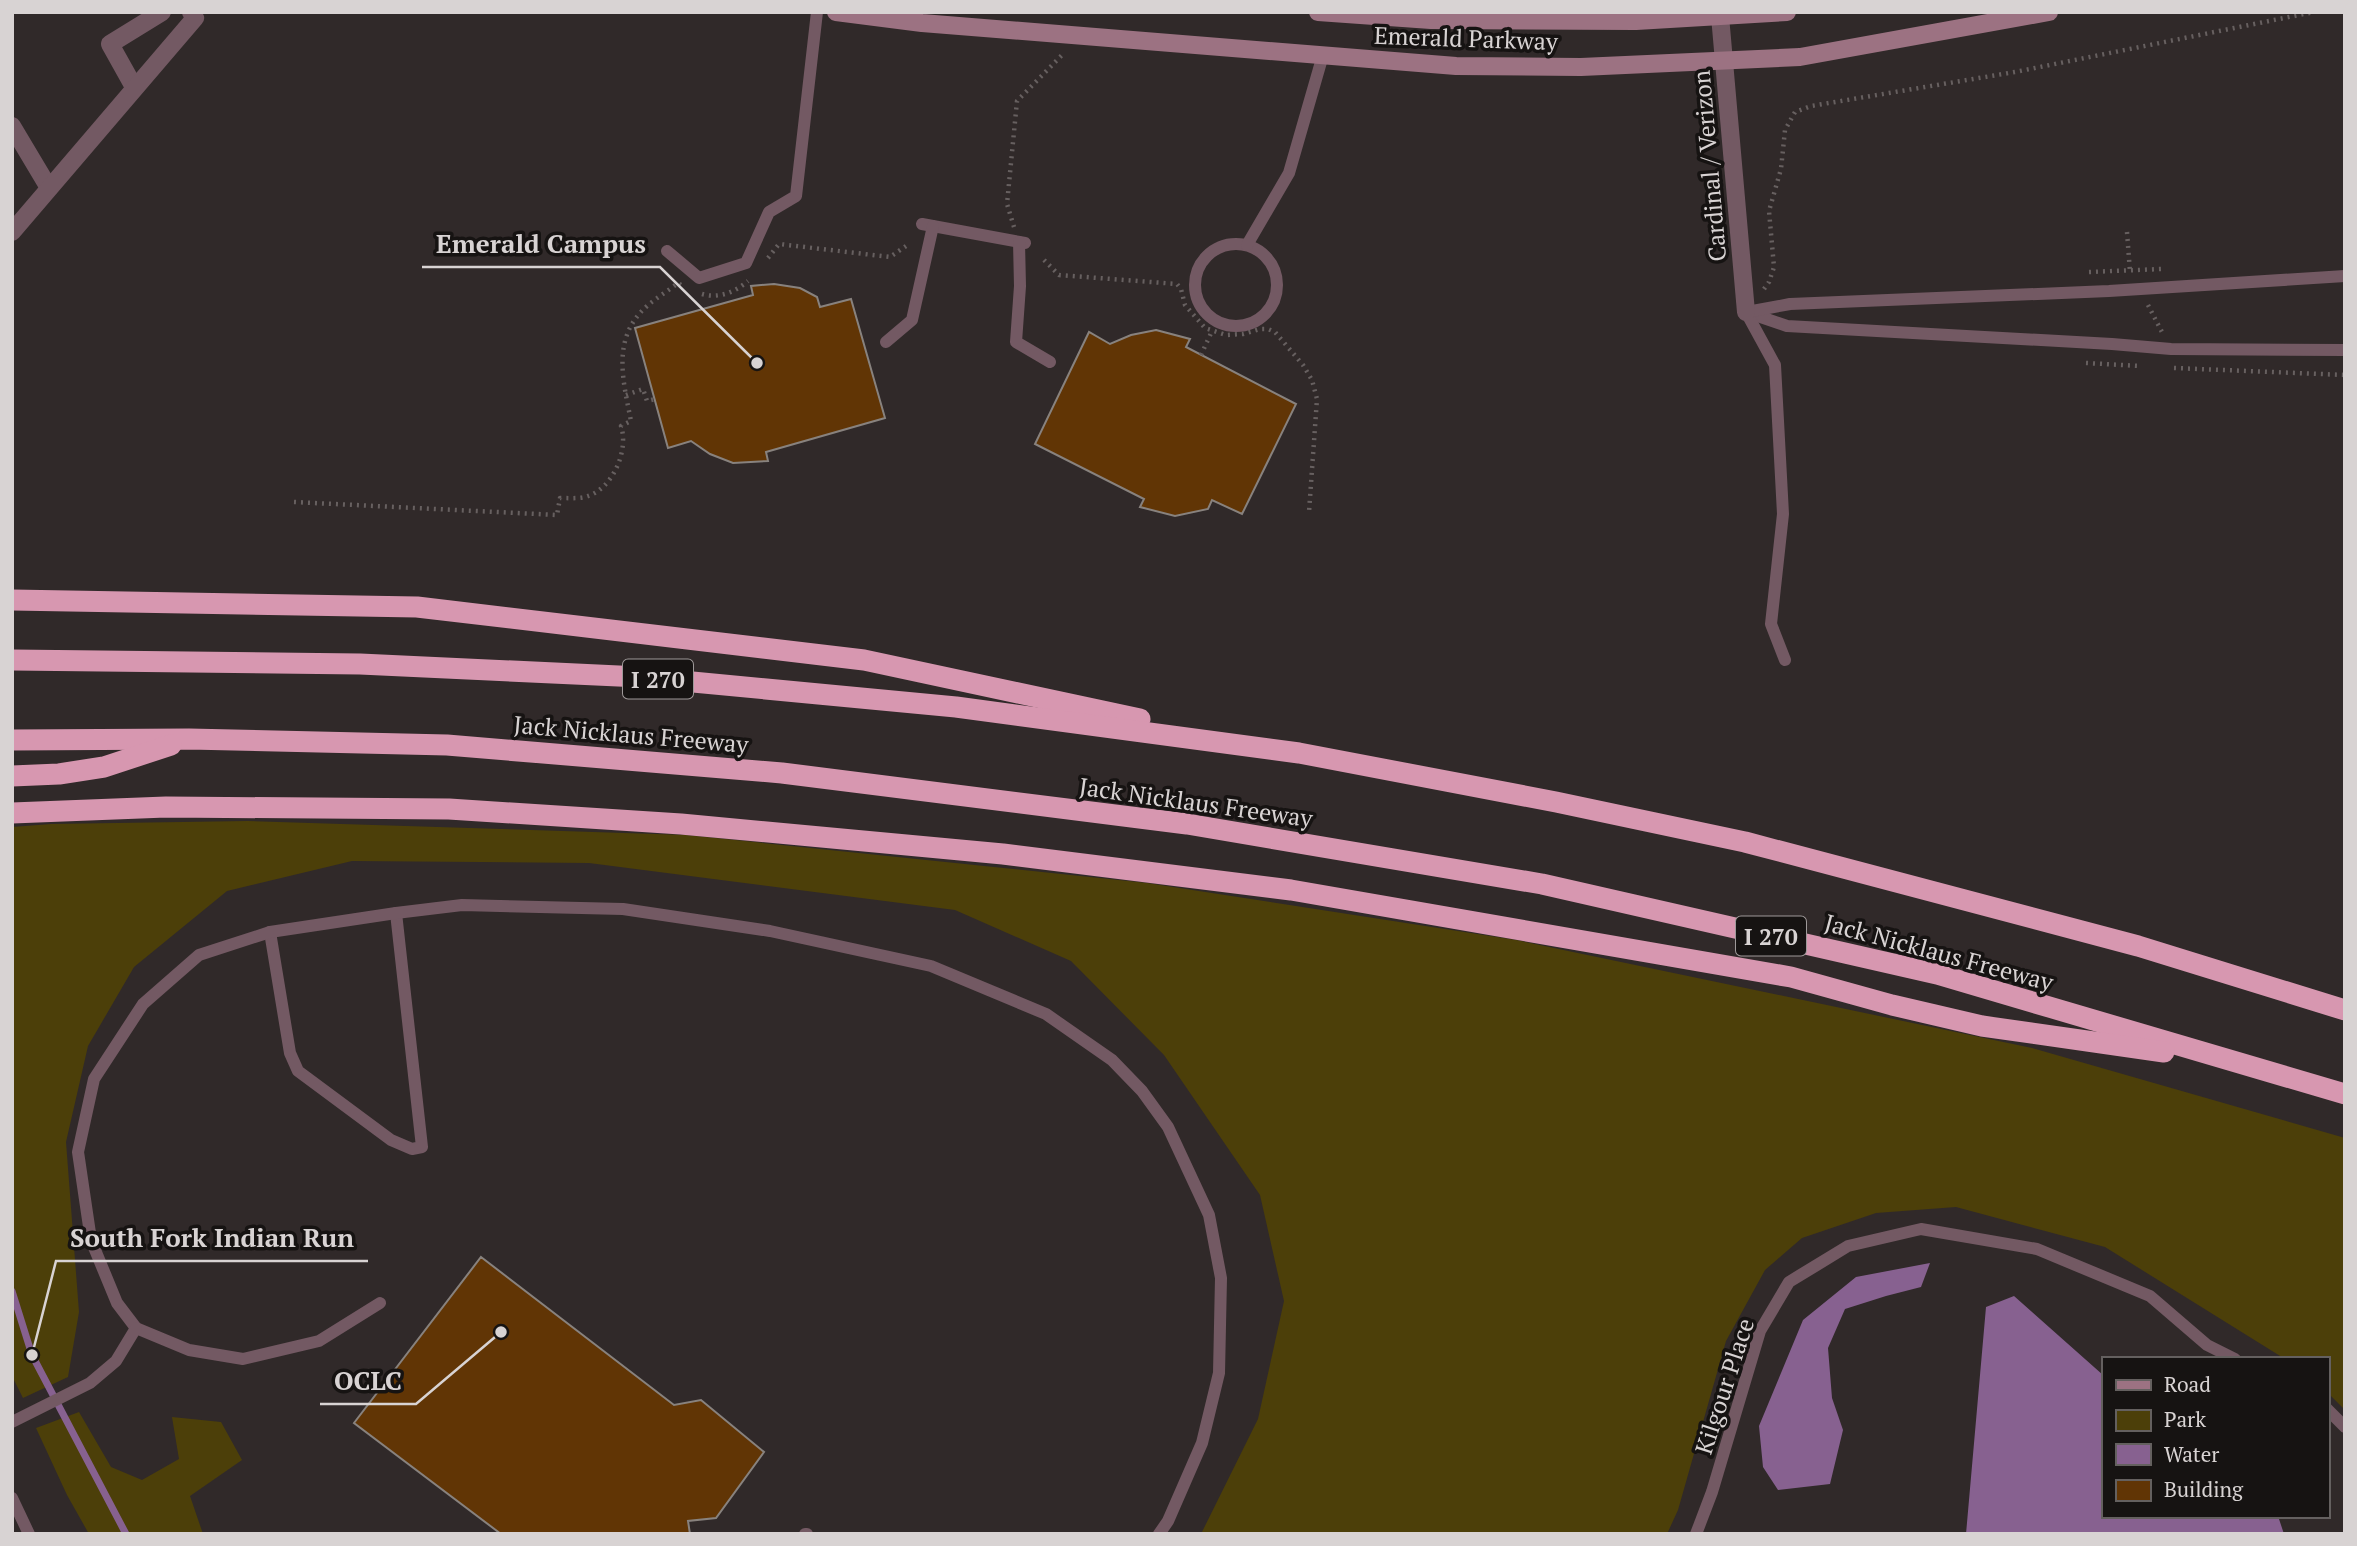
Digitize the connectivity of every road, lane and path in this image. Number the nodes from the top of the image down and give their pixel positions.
1 (162, 12) edge
2 (191, 12) edge
3 (817, 12) edge
4 (836, 12) edge
5 (1318, 12) edge
6 (1787, 12) edge
7 (2049, 12) edge
8 (2314, 12) edge
9 (1720, 16) junction
10 (1062, 55) dead end
11 (1323, 55) junction
12 (1725, 61) junction
13 (134, 87) junction
14 (12, 126) edge
15 (50, 188) junction
16 (12, 232) edge
17 (1023, 243) junction
18 (909, 244) dead end
19 (1247, 245) junction
20 (667, 251) dead end
21 (1044, 260) dead end
22 (762, 265) dead end
23 (755, 273) dead end
24 (2345, 276) edge
25 (686, 287) dead end
26 (693, 291) dead end
27 (1746, 312) junction
28 (1212, 331) junction
29 (886, 342) dead end
30 (2345, 350) edge
31 (1201, 355) dead end
32 (1050, 362) dead end
33 (2086, 363) dead end
34 (2144, 366) dead end
35 (2168, 368) dead end
36 (2345, 375) edge
37 (626, 395) junction
38 (655, 399) dead end
39 (294, 502) dead end
40 (1309, 512) dead end
41 (12, 600) edge
42 (12, 660) edge
43 (1785, 660) dead end
44 (189, 739) junction
45 (12, 740) edge
46 (1299, 753) junction
47 (12, 776) edge
48 (12, 813) edge
49 (396, 913) junction
50 (270, 932) junction
51 (2345, 1010) edge
52 (2227, 1059) junction
53 (2345, 1094) edge
54 (380, 1303) dead end
55 (136, 1328) junction
56 (2231, 1357) edge
57 (2329, 1411) edge
58 (12, 1422) edge
59 (2345, 1427) edge
60 (12, 1498) edge
61 (29, 1534) edge
62 (1159, 1534) edge
63 (1696, 1534) edge

1 - 13 street
2 - 13 street
3 - 20 lane
4 - 11 main road, Emerald Parkway
5 - 9 main road, Emerald Parkway
6 - 9 main road, Emerald Parkway
7 - 12 main road, Emerald Parkway
8 - 27 path
9 - 12 street, Cardinal / Verizon
10 - 17 path
11 - 12 main road, Emerald Parkway
11 - 19 lane
12 - 27 street, Cardinal / Verizon
13 - 15 street
14 - 15 street
15 - 16 street
17 - 29 lane
17 - 32 lane
18 - 22 path
19 - 19 lane
21 - 28 path
23 - 26 path
24 - 27 lane
25 - 37 path
27 - 30 lane
27 - 43 lane
28 - 31 path
28 - 40 path
33 - 34 path
35 - 36 path
37 - 38 path
37 - 39 path
41 - 46 highway
42 - 46 highway, I 270
44 - 45 highway, Jack Nicklaus Freeway / I 270
44 - 47 highway
44 - 52 highway, Jack Nicklaus Freeway / I 270
46 - 51 highway, I 270
48 - 52 highway
49 - 50 lane
49 - 50 lane
49 - 62 lane
50 - 55 lane
52 - 53 highway, Jack Nicklaus Freeway / I 270
54 - 55 lane
55 - 58 lane
56 - 63 lane, Kilgour Place
57 - 59 lane
60 - 61 lane

